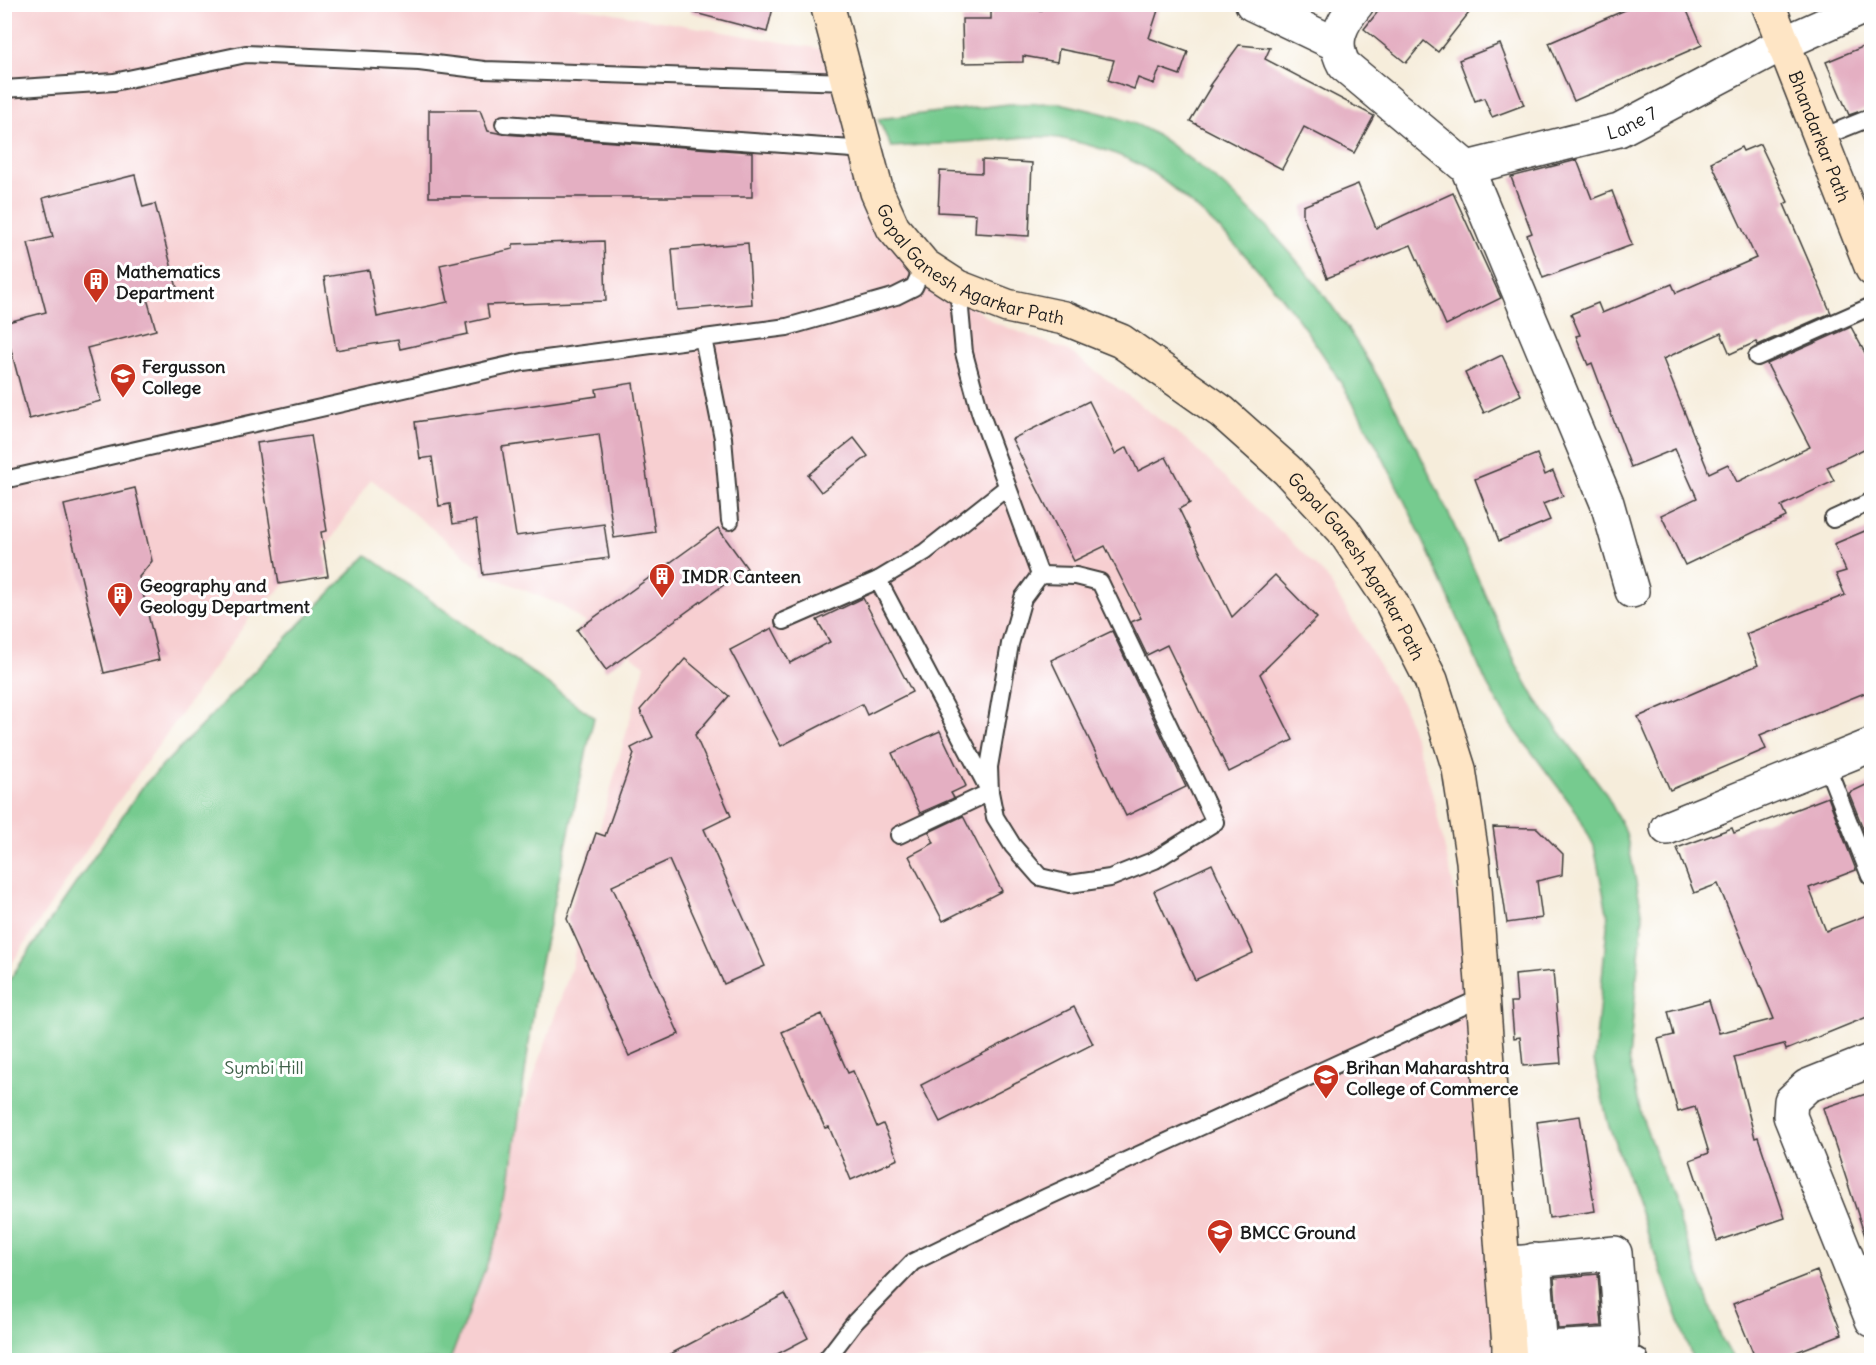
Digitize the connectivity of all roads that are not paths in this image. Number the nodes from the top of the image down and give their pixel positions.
1 (827, 4) edge
2 (1252, 4) edge
3 (1357, 4) edge
4 (1768, 4) edge
5 (1871, 4) edge
6 (1336, 44) junction
7 (1782, 44) junction
8 (848, 82) junction
9 (4, 89) edge
10 (1872, 117) edge
11 (504, 124) dead end
12 (1820, 138) junction
13 (866, 150) junction
14 (1467, 168) junction
15 (924, 265) junction
16 (1872, 269) edge
17 (958, 287) junction
18 (1872, 306) edge
19 (703, 338) junction
20 (1757, 357) dead end
21 (4, 480) edge
22 (1006, 488) junction
23 (1872, 501) edge
24 (1833, 519) dead end
25 (730, 521) dead end
26 (1040, 575) junction
27 (878, 580) junction
28 (1632, 591) dead end
29 (784, 621) dead end
30 (1872, 746) edge
31 (1826, 764) junction
32 (990, 792) junction
33 (1667, 828) dead end
34 (899, 835) dead end
35 (1870, 876) dead end
36 (1483, 998) junction
37 (1872, 1060) edge
38 (1518, 1262) junction
39 (1522, 1309) junction
40 (1872, 1320) edge
41 (1541, 1350) junction
42 (1510, 1355) edge
43 (1639, 1357) dead end
44 (826, 1360) edge
45 (1614, 1360) edge

1 - 8 street, Gopal Ganesh Agarkar Path
2 - 6 street
3 - 6 street
4 - 7 street, Bhandarkar Path
5 - 7 street, Lane 7
6 - 14 street
7 - 12 street, Bhandarkar Path
7 - 14 street, Lane 7
8 - 9 lane
8 - 13 street, Gopal Ganesh Agarkar Path
10 - 12 lane
11 - 13 lane
12 - 16 street, Bhandarkar Path
13 - 15 street, Gopal Ganesh Agarkar Path
14 - 28 street
15 - 17 street, Gopal Ganesh Agarkar Path
15 - 19 lane
17 - 22 lane
17 - 36 street, Gopal Ganesh Agarkar Path
18 - 20 lane
19 - 21 lane
19 - 25 lane
22 - 26 lane
22 - 27 lane
23 - 24 lane
26 - 32 lane
26 - 32 lane
27 - 29 lane
27 - 32 lane
30 - 31 street
31 - 33 street
31 - 35 lane
32 - 34 lane
36 - 38 street, Gopal Ganesh Agarkar Path
36 - 44 lane
37 - 40 street
38 - 39 street, Gopal Ganesh Agarkar Path
38 - 41 street
39 - 41 street
39 - 42 street, Gopal Ganesh Agarkar Path
41 - 42 street
43 - 45 lane

